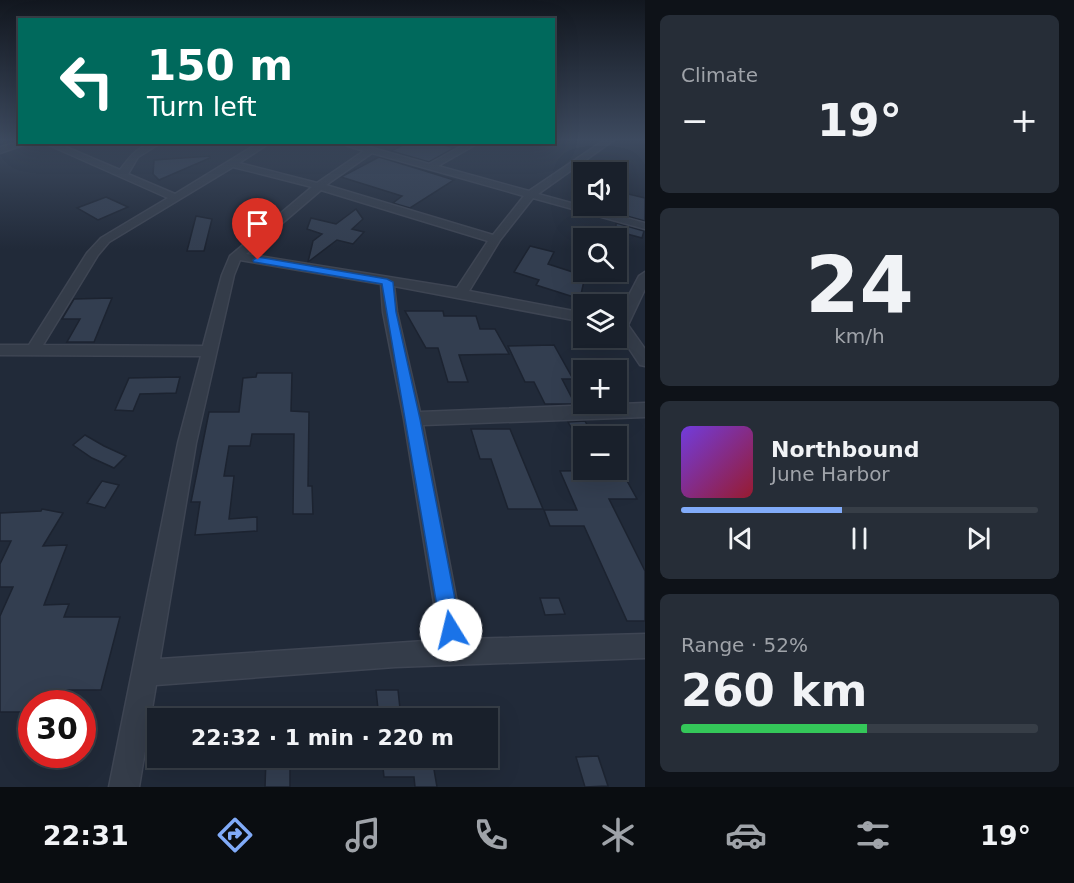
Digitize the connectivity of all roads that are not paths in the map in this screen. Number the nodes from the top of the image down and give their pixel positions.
1 (124, 176) edge
2 (214, 176) edge
3 (279, 176) edge
4 (334, 176) edge
5 (461, 176) edge
6 (557, 176) edge
7 (319, 186) junction
8 (530, 195) junction
9 (177, 198) junction
10 (645, 226) edge
11 (495, 239) junction
12 (236, 256) junction
13 (645, 276) edge
14 (387, 282) junction
15 (461, 293) junction
16 (627, 310) edge
17 (573, 316) edge
18 (627, 336) edge
19 (0, 350) edge
20 (33, 350) junction
21 (208, 351) junction
22 (645, 361) edge
23 (645, 410) edge
24 (413, 419) junction
25 (645, 646) edge
26 (454, 650) junction
27 (145, 673) junction
28 (124, 787) edge

1 - 9 street
2 - 9 street
3 - 7 street
4 - 7 street
5 - 8 street
6 - 8 street
7 - 11 street
7 - 12 street
8 - 10 street
8 - 11 street
9 - 20 street
11 - 15 street
12 - 14 street
12 - 21 street
13 - 16 street
14 - 15 street
14 - 24 street
15 - 17 street
18 - 22 street
19 - 20 street
20 - 21 street
21 - 27 street
23 - 24 street
24 - 26 street
25 - 26 street
26 - 27 street
27 - 28 street

